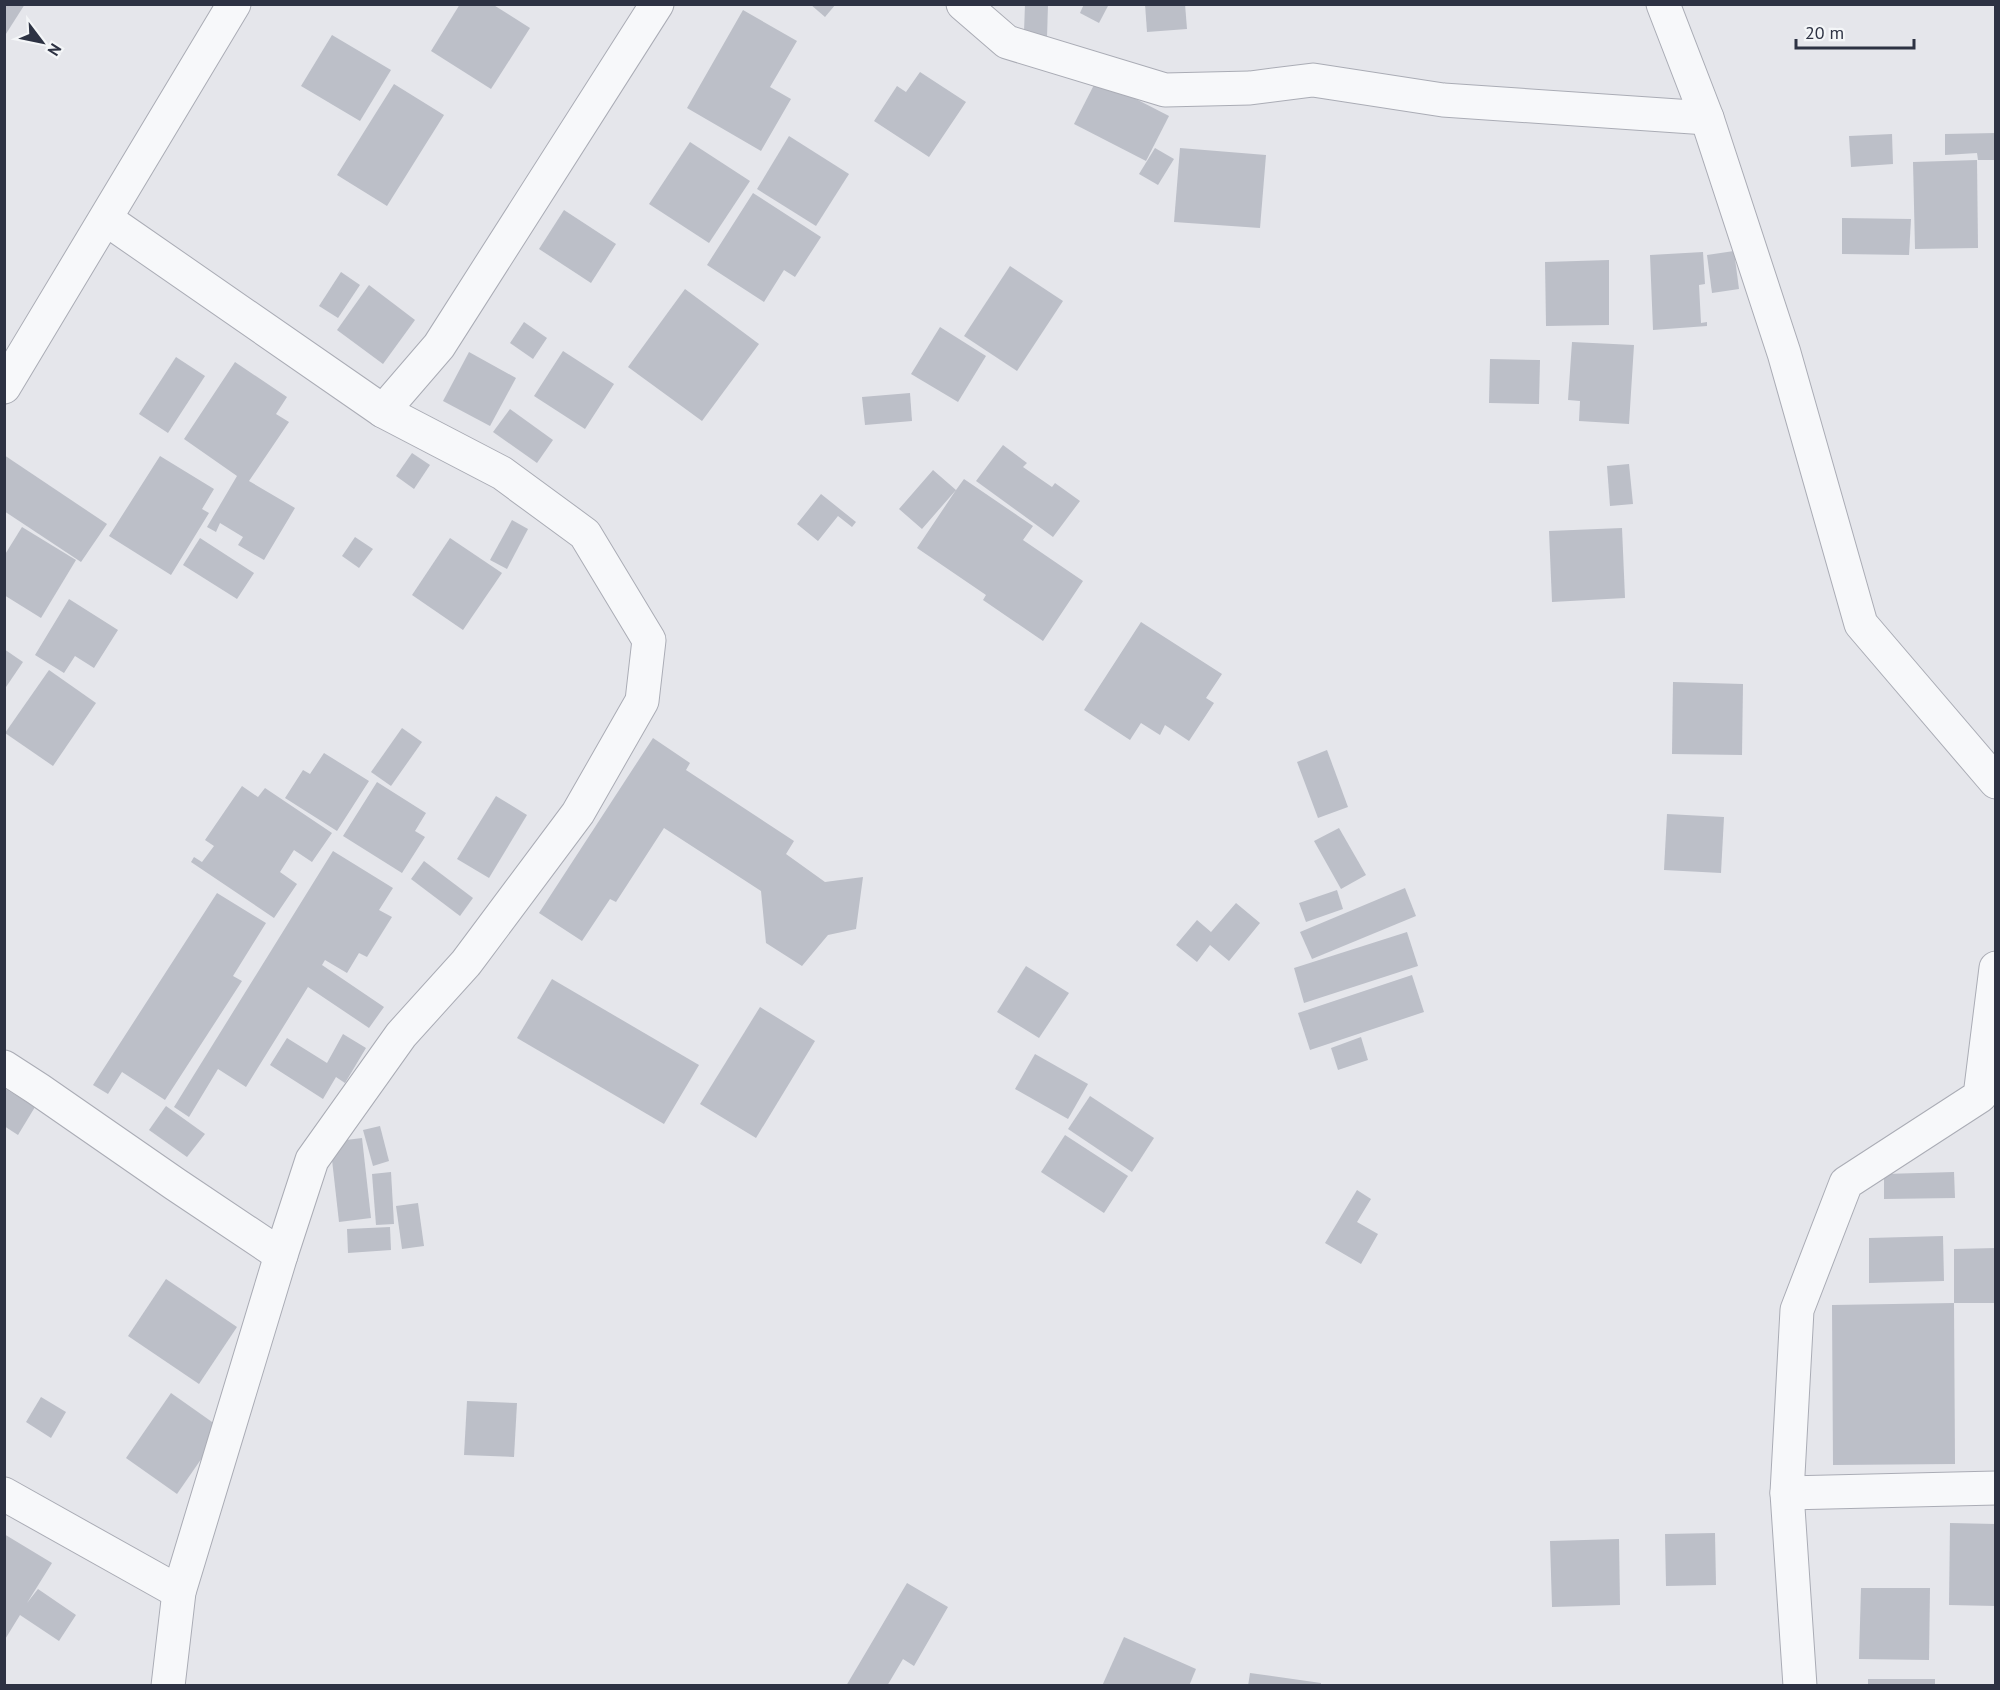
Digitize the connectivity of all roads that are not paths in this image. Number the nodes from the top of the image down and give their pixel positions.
1 (234, 4) edge
2 (657, 4) edge
3 (963, 4) edge
4 (1663, 4) edge
5 (1707, 118) junction
6 (106, 219) junction
7 (4, 387) edge
8 (383, 411) junction
9 (1995, 782) edge
10 (1995, 968) edge
11 (4, 1067) edge
12 (1988, 1099) edge
13 (280, 1254) junction
14 (1995, 1488) edge
15 (1787, 1493) junction
16 (4, 1494) edge
17 (180, 1592) junction
18 (168, 1686) edge
19 (1800, 1686) edge

1 - 6 street
2 - 8 street
3 - 5 street
4 - 5 street
5 - 9 street
6 - 7 street
6 - 8 street
8 - 13 street
10 - 12 street
11 - 13 street
12 - 15 street
13 - 17 street
14 - 15 street
15 - 19 street
16 - 17 street
17 - 18 street

